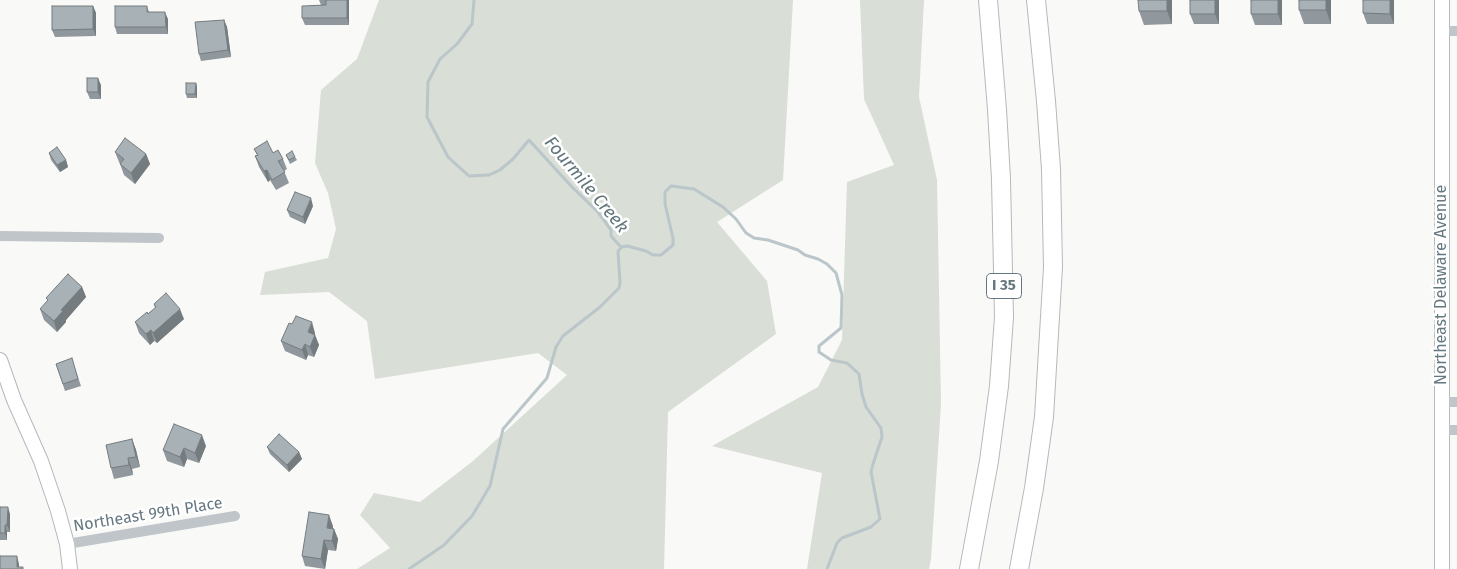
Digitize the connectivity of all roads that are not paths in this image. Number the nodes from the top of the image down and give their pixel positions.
1 (988, 0) edge
2 (1036, 0) edge
3 (1442, 0) edge
4 (1442, 31) junction
5 (1457, 31) edge
6 (0, 236) edge
7 (158, 238) dead end
8 (0, 360) edge
9 (1442, 402) junction
10 (1457, 402) edge
11 (1442, 430) junction
12 (1457, 430) edge
13 (235, 516) dead end
14 (66, 544) junction
15 (70, 569) edge
16 (969, 569) edge
17 (1019, 569) edge
18 (1442, 569) edge

1 - 16 highway, I 35
2 - 17 highway
3 - 4 main road, Northeast Delaware Avenue
4 - 5 street
4 - 9 main road, Northeast Delaware Avenue
6 - 7 street
8 - 14 main road
9 - 10 street
9 - 11 main road, Northeast Delaware Avenue
11 - 12 street
11 - 18 main road, Northeast Delaware Avenue
13 - 14 street, Northeast 99th Place
14 - 15 main road

